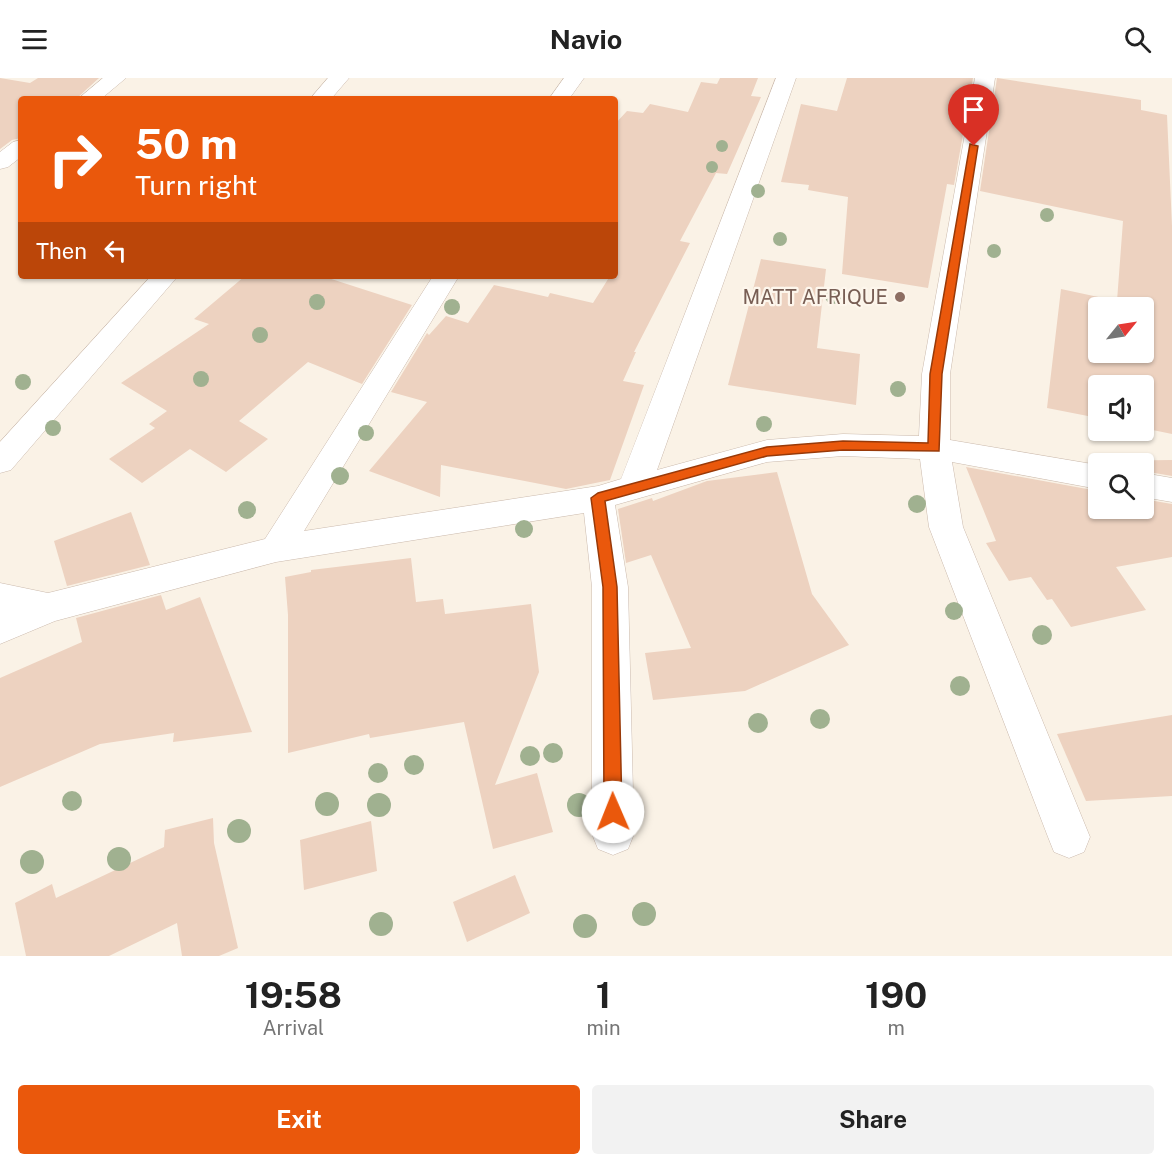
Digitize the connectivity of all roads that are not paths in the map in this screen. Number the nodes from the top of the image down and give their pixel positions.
1 (116, 78) edge
2 (339, 78) edge
3 (574, 78) edge
4 (786, 78) edge
5 (985, 78) edge
6 (91, 96) edge
7 (323, 96) edge
8 (561, 96) edge
9 (18, 149) edge
10 (0, 162) edge
11 (162, 279) edge
12 (444, 279) edge
13 (934, 448) junction
14 (0, 462) edge
15 (1088, 475) edge
16 (1154, 487) edge
17 (634, 488) junction
18 (1172, 490) edge
19 (598, 498) junction
20 (276, 549) junction
21 (0, 598) edge
22 (48, 608) junction
23 (0, 629) edge
24 (613, 834) dead end
25 (1069, 837) dead end

1 - 6 street
2 - 7 street
3 - 8 street
4 - 17 street
5 - 13 street
9 - 10 street
11 - 14 street
12 - 20 street
13 - 15 street
13 - 17 street
13 - 25 street
16 - 18 street
17 - 19 street
19 - 20 street
19 - 24 street
20 - 22 street
21 - 22 street
22 - 23 street

